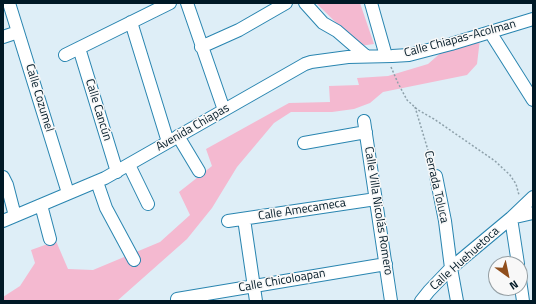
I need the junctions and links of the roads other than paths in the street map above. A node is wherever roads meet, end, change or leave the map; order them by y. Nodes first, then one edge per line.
1 (9, 3) edge
2 (170, 3) edge
3 (187, 3) edge
4 (286, 3) edge
5 (305, 3) edge
6 (375, 4) edge
7 (533, 19) edge
8 (131, 22) junction
9 (18, 32) junction
10 (490, 32) junction
11 (3, 37) edge
12 (201, 47) junction
13 (79, 48) junction
14 (65, 55) dead end
15 (366, 56) junction
16 (386, 56) junction
17 (533, 100) edge
18 (224, 110) junction
19 (173, 139) junction
20 (304, 143) dead end
21 (129, 165) junction
22 (199, 171) dead end
23 (117, 172) junction
24 (436, 176) road end
25 (3, 177) edge
26 (97, 182) junction
27 (68, 194) junction
28 (376, 199) junction
29 (148, 204) dead end
30 (41, 205) junction
31 (530, 205) edge
32 (15, 216) junction
33 (511, 218) junction
34 (244, 219) junction
35 (3, 221) edge
36 (228, 221) dead end
37 (50, 239) dead end
38 (517, 256) edge
39 (134, 260) dead end
40 (386, 264) junction
41 (451, 268) junction
42 (254, 286) junction
43 (177, 299) dead end
44 (256, 301) edge
45 (391, 301) edge
46 (421, 301) edge
47 (457, 301) edge

1 - 9 street, Calle Cozumel
2 - 8 street
3 - 12 street
4 - 12 street
5 - 15 street
6 - 16 street
7 - 10 street, Calle Chiapas-Acolman
8 - 13 street
8 - 19 street
9 - 11 street
9 - 27 street, Calle Cozumel
10 - 16 street, Calle Chiapas-Acolman
10 - 17 street
12 - 18 street
13 - 14 street
13 - 23 street, Calle Cancún
15 - 16 street, Avenida Chiapas
15 - 18 street, Avenida Chiapas
18 - 19 street, Avenida Chiapas
19 - 21 street, Avenida Chiapas
19 - 22 street
20 - 28 street, Calle Villa Nicolás Romero
21 - 23 street, Avenida Chiapas
21 - 29 street
23 - 26 street, Avenida Chiapas
24 - 41 street, Cerrada Toluca
25 - 32 street
26 - 27 street, Avenida Chiapas
26 - 39 street
27 - 30 street, Avenida Chiapas
28 - 34 street, Calle Amecameca
28 - 40 street, Calle Villa Nicolás Romero
30 - 32 street, Avenida Chiapas
30 - 37 street
31 - 33 street, Calle Huehuetoca
32 - 35 street, Avenida Chiapas
33 - 38 street
33 - 41 street, Calle Huehuetoca
34 - 36 street, Calle Amecameca
34 - 42 street
40 - 42 street, Calle Chicoloapan
40 - 45 street, Calle Villa Nicolás Romero
41 - 46 street, Calle Huehuetoca
41 - 47 street, Cerrada Toluca
42 - 43 street, Calle Chicoloapan
42 - 44 street

